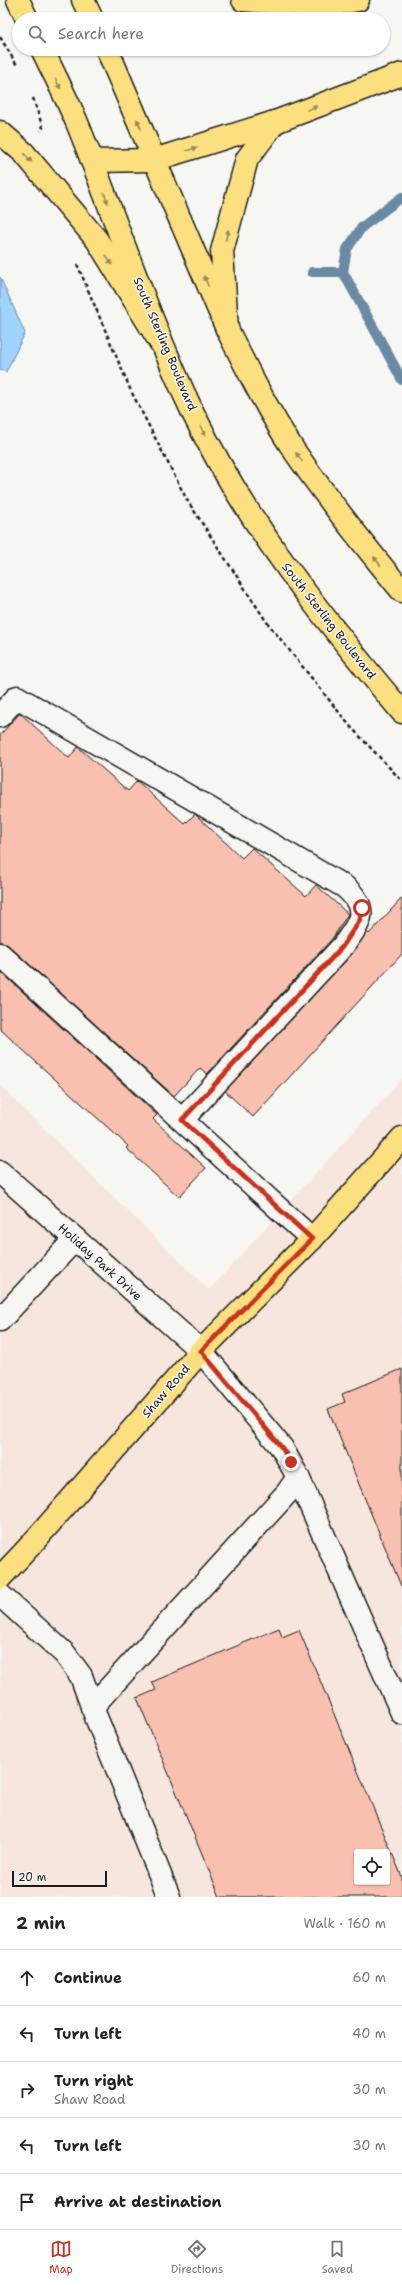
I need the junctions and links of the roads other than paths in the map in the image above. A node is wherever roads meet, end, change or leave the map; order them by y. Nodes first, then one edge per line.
1 (18, 0) edge
2 (83, 0) edge
3 (243, 0) edge
4 (358, 0) edge
5 (24, 12) edge
6 (89, 12) edge
7 (45, 56) edge
8 (110, 56) edge
9 (402, 74) edge
10 (275, 122) junction
11 (0, 132) edge
12 (154, 160) junction
13 (92, 161) junction
14 (227, 329) junction
15 (162, 345) junction
16 (402, 592) edge
17 (402, 712) edge
18 (0, 716) edge
19 (0, 954) edge
20 (182, 1120) junction
21 (402, 1138) edge
22 (0, 1172) edge
23 (75, 1239) junction
24 (312, 1239) junction
25 (0, 1320) edge
26 (201, 1351) junction
27 (298, 1477) junction
28 (0, 1578) edge
29 (0, 1595) edge
30 (395, 1678) edge
31 (92, 1707) junction
32 (402, 1713) edge
33 (169, 1897) edge

1 - 5 main road
2 - 6 main road
3 - 4 main road
7 -> 13 main road, South Sterling Boulevard
12 -> 8 main road
10 -> 9 main road
12 -> 10 main road
14 -> 10 main road
11 -> 15 main road
12 - 13 main road
14 -> 12 main road
13 -> 15 main road, South Sterling Boulevard
16 -> 14 main road
15 -> 17 main road, South Sterling Boulevard
18 - 20 street
19 - 20 street
20 - 24 street
21 - 24 main road, Shaw Road
22 - 23 street, Holiday Park Drive
23 - 25 street
23 - 26 street, Holiday Park Drive
24 - 26 main road, Shaw Road
26 - 27 street, Holiday Park Drive
26 - 28 main road, Shaw Road
27 - 30 street, Holiday Park Drive
27 - 31 street
29 - 31 street
30 - 32 street, Holiday Park Drive
31 - 33 street

